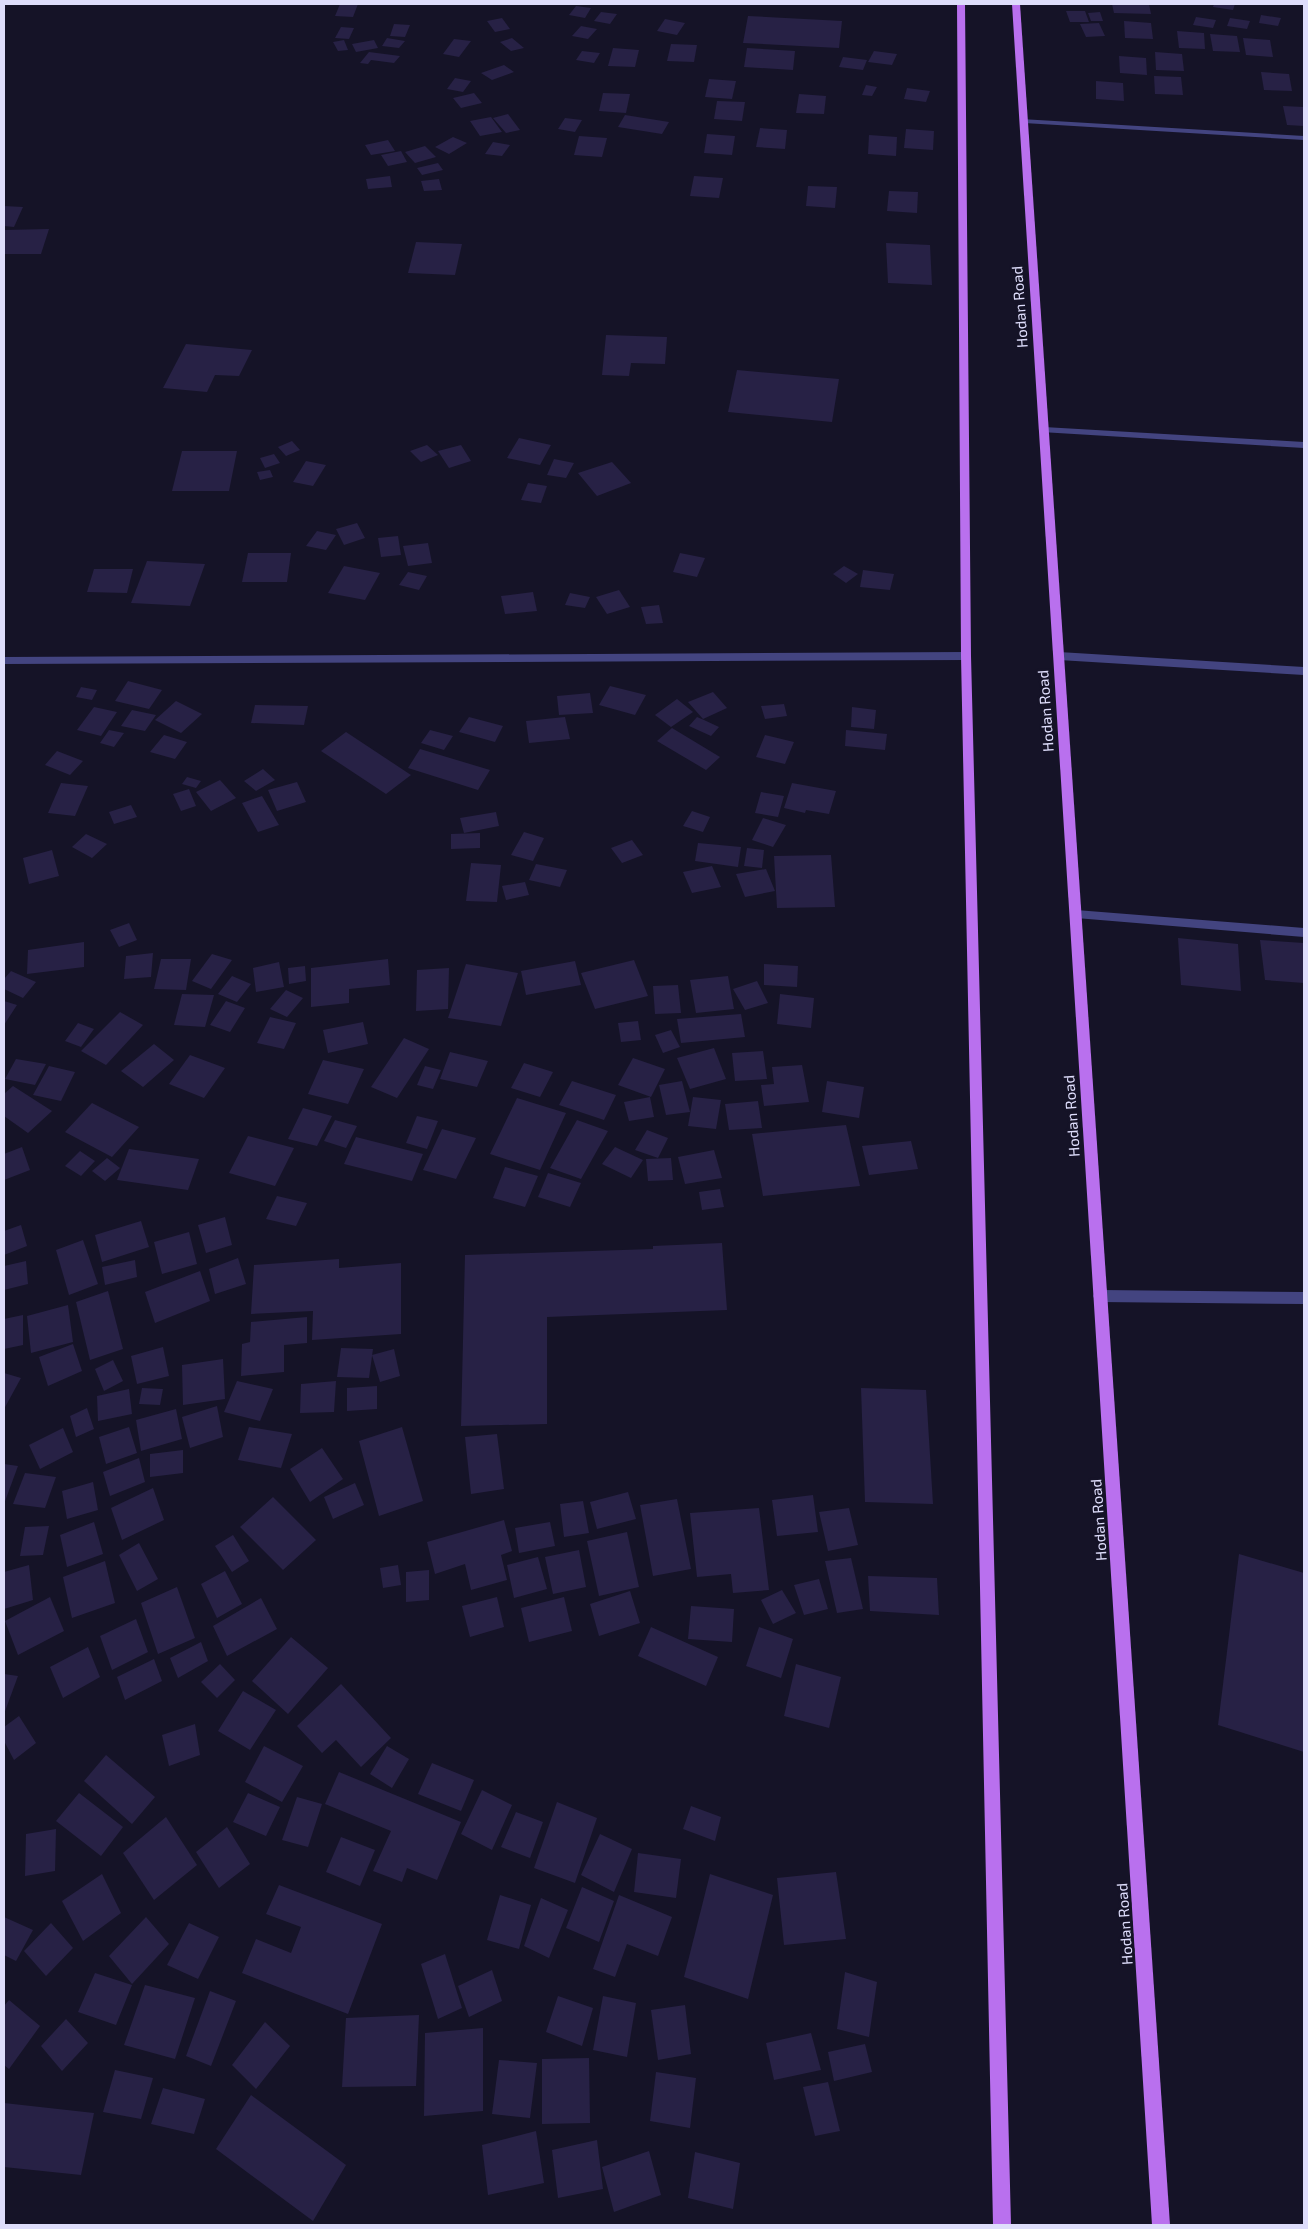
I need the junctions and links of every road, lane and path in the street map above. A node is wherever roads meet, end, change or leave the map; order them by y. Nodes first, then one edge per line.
1 (961, 4) edge
2 (1016, 4) edge
3 (1024, 121) junction
4 (1304, 138) edge
5 (1044, 430) junction
6 (1304, 445) edge
7 (966, 656) junction
8 (1059, 656) junction
9 (4, 661) edge
10 (1304, 671) edge
11 (1076, 914) junction
12 (1304, 933) edge
13 (1100, 1296) junction
14 (1304, 1298) edge
15 (1002, 2225) edge
16 (1162, 2225) edge

1 - 7 main road
2 - 3 main road, Hodan Road
3 - 4 street
3 - 5 main road, Hodan Road
5 - 6 street
5 - 8 main road, Hodan Road
7 - 9 street
7 - 15 main road
8 - 10 street
8 - 11 main road, Hodan Road
11 - 12 street
11 - 13 main road, Hodan Road
13 - 14 street
13 - 16 main road, Hodan Road

